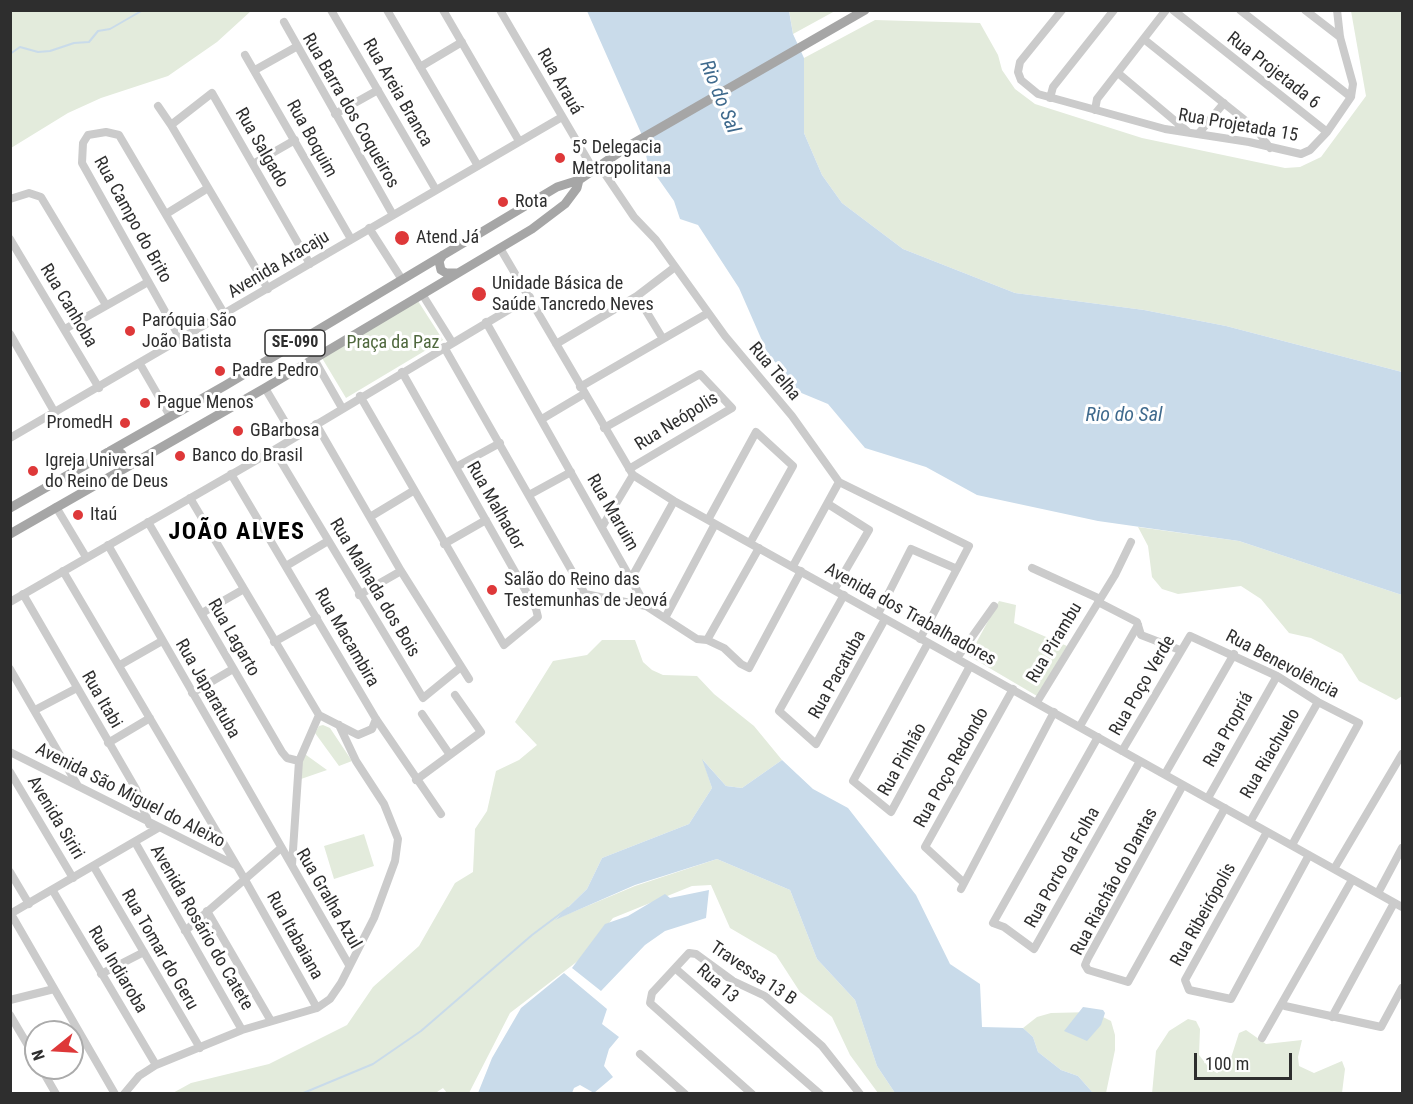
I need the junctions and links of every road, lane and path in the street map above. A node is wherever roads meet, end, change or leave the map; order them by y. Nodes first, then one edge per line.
1 (332, 10) edge
2 (387, 10) edge
3 (443, 10) edge
4 (500, 10) edge
5 (865, 10) edge
6 (1062, 10) edge
7 (1114, 10) edge
8 (1166, 10) edge
9 (1173, 10) edge
10 (1240, 10) edge
11 (1305, 10) edge
12 (1337, 10) edge
13 (284, 22) dead end
14 (1340, 38) junction
15 (1145, 40) junction
16 (462, 42) junction
17 (296, 47) junction
18 (245, 55) dead end
19 (420, 67) junction
20 (255, 70) junction
21 (1118, 73) junction
22 (378, 90) junction
23 (1351, 97) junction
24 (1050, 98) junction
25 (1224, 103) junction
26 (158, 106) dead end
27 (1095, 110) junction
28 (335, 114) junction
29 (562, 117) junction
30 (171, 126) junction
31 (1189, 132) junction
32 (1327, 132) junction
33 (1199, 134) junction
34 (295, 140) junction
35 (519, 141) junction
36 (1270, 148) junction
37 (252, 164) junction
38 (478, 166) junction
39 (596, 167) junction
40 (579, 180) junction
41 (208, 188) junction
42 (436, 190) junction
43 (540, 198) junction
44 (10, 199) edge
45 (166, 214) junction
46 (393, 215) junction
47 (549, 218) junction
48 (369, 228) junction
49 (10, 239) edge
50 (351, 239) junction
51 (500, 248) junction
52 (444, 253) junction
53 (310, 264) junction
54 (675, 267) junction
55 (456, 273) junction
56 (401, 278) junction
57 (148, 282) junction
58 (267, 289) junction
59 (422, 294) junction
60 (638, 296) junction
61 (530, 297) junction
62 (106, 305) junction
63 (708, 313) junction
64 (225, 315) junction
65 (486, 322) junction
66 (65, 329) junction
67 (10, 334) edge
68 (663, 339) junction
69 (181, 340) junction
70 (452, 342) junction
71 (556, 344) junction
72 (444, 347) junction
73 (314, 359) junction
74 (140, 364) junction
75 (402, 372) junction
76 (99, 388) junction
77 (265, 388) junction
78 (582, 390) junction
79 (360, 396) junction
80 (342, 408) junction
81 (55, 413) junction
82 (170, 416) junction
83 (542, 419) junction
84 (316, 424) junction
85 (604, 428) junction
86 (11, 436) edge
87 (294, 437) junction
88 (500, 443) junction
89 (274, 450) junction
90 (107, 452) junction
91 (456, 467) junction
92 (119, 470) junction
93 (571, 472) junction
94 (631, 472) junction
95 (231, 474) junction
96 (839, 482) junction
97 (413, 491) junction
98 (529, 495) junction
99 (190, 498) junction
100 (674, 501) junction
101 (828, 504) junction
102 (56, 507) junction
103 (10, 508) edge
104 (370, 517) junction
105 (486, 520) junction
106 (148, 522) junction
107 (712, 522) junction
108 (602, 527) junction
109 (10, 534) edge
110 (328, 541) junction
111 (1131, 542) dead end
112 (750, 543) junction
113 (444, 544) junction
114 (108, 545) junction
115 (759, 548) junction
116 (86, 557) junction
117 (286, 566) junction
118 (794, 566) junction
119 (1032, 568) dead end
120 (957, 569) junction
121 (63, 571) junction
122 (401, 571) junction
123 (801, 571) junction
124 (632, 578) junction
125 (244, 589) junction
126 (834, 590) junction
127 (23, 594) junction
128 (359, 595) junction
129 (844, 595) junction
130 (1099, 600) junction
131 (10, 602) edge
132 (646, 606) junction
133 (994, 606) dead end
134 (202, 613) junction
135 (878, 614) junction
136 (317, 618) junction
137 (665, 618) junction
138 (885, 619) junction
139 (1138, 625) junction
140 (1190, 636) joint
141 (920, 639) junction
142 (707, 640) junction
143 (162, 641) junction
144 (274, 642) junction
145 (928, 643) junction
146 (1180, 650) junction
147 (1234, 654) junction
148 (957, 658) junction
149 (120, 665) junction
150 (970, 666) junction
151 (461, 667) junction
152 (10, 669) edge
153 (233, 669) junction
154 (1277, 676) junction
155 (469, 679) dead end
156 (77, 688) junction
157 (1013, 689) junction
158 (192, 693) junction
159 (456, 695) dead end
160 (1037, 702) junction
161 (1318, 702) junction
162 (35, 710) junction
163 (1054, 712) junction
164 (422, 714) dead end
165 (319, 715) junction
166 (150, 718) junction
167 (376, 719) junction
168 (339, 725) junction
169 (1080, 726) junction
170 (1098, 737) junction
171 (108, 743) junction
172 (1122, 751) junction
173 (10, 752) edge
174 (1402, 753) edge
175 (450, 755) junction
176 (299, 761) junction
177 (1140, 761) junction
178 (1165, 774) junction
179 (12, 777) edge
180 (416, 780) junction
181 (1183, 785) junction
182 (78, 788) junction
183 (1208, 798) junction
184 (1225, 808) junction
185 (441, 814) dead end
186 (1250, 822) junction
187 (149, 824) junction
188 (158, 828) junction
189 (1267, 832) junction
190 (135, 842) junction
191 (1292, 845) junction
192 (281, 848) junction
193 (1402, 848) edge
194 (1309, 855) junction
195 (237, 866) junction
196 (292, 866) junction
197 (94, 867) junction
198 (1334, 869) junction
199 (10, 872) edge
200 (73, 878) junction
201 (244, 878) junction
202 (1352, 880) junction
203 (53, 891) junction
204 (1377, 893) junction
205 (1394, 903) junction
206 (29, 904) junction
207 (1402, 908) edge
208 (207, 911) junction
209 (11, 914) edge
210 (185, 931) junction
211 (144, 952) junction
212 (349, 965) junction
213 (676, 969) junction
214 (101, 974) junction
215 (1402, 988) edge
216 (54, 989) junction
217 (10, 1000) edge
218 (1282, 1003) junction
219 (317, 1008) junction
220 (10, 1015) edge
221 (1332, 1017) junction
222 (271, 1021) junction
223 (242, 1030) junction
224 (1262, 1038) dead end
225 (24, 1039) edge
226 (200, 1048) junction
227 (640, 1054) dead end
228 (156, 1065) junction
229 (48, 1080) edge
230 (56, 1094) edge
231 (115, 1094) edge
232 (124, 1094) edge
233 (685, 1094) edge
234 (752, 1094) edge
235 (820, 1094) edge
236 (860, 1094) edge

1 - 22 street, Rua Areia Branca
2 - 19 street, Rua Areia Branca
3 - 16 street
4 - 29 street, Rua Arauá
5 - 39 main road, SE-090
6 - 24 street, Rua Projetada 15
7 - 24 street
8 - 15 street
9 - 32 street, Rua Projetada 6
10 - 23 street
11 - 14 street
12 - 14 street
13 - 17 street, Rua Barra dos Coqueiros
14 - 23 street
15 - 21 street
15 - 25 street
16 - 19 street
16 - 35 street
17 - 20 street
17 - 28 street, Rua Barra dos Coqueiros
18 - 20 street, Rua Boquim
19 - 38 street, Rua Areia Branca
20 - 34 street, Rua Boquim
21 - 27 street
21 - 31 street
22 - 28 street
22 - 42 street, Rua Areia Branca
23 - 32 street, Rua Projetada 15
24 - 27 street, Rua Projetada 15
25 - 33 street
25 - 36 street
26 - 30 street
27 - 31 street, Rua Projetada 15
28 - 46 street, Rua Barra dos Coqueiros
29 - 35 street, Avenida Aracaju
29 - 39 street, Rua Arauá
30 - 37 street, Rua Salgado
30 - 41 street
31 - 33 street, Rua Projetada 15
32 - 36 street, Rua Projetada 15
33 - 36 street, Rua Projetada 15
34 - 37 street
34 - 50 street, Rua Boquim
35 - 38 street, Avenida Aracaju
37 - 53 street, Rua Salgado
38 - 42 street, Avenida Aracaju
39 - 40 main road, SE-090
39 - 54 street, Rua Telha
40 - 43 main road, SE-090
40 - 47 main road, SE-090
41 - 45 street
41 - 58 street
42 - 46 street, Avenida Aracaju
43 - 47 main road
43 - 52 main road, SE-090
44 - 62 street, Rua Canhoba
45 - 57 street, Rua Campo do Brito
45 - 64 street, Rua Campo do Brito
46 - 48 street, Avenida Aracaju
47 - 51 main road, SE-090
48 - 50 street, Avenida Aracaju
48 - 56 street
49 - 66 street, Rua Canhoba
50 - 53 street, Avenida Aracaju
51 - 55 main road, SE-090
51 - 61 street, Avenida dos Trabalhadores
52 - 55 main road
52 - 56 main road, SE-090
53 - 58 street, Avenida Aracaju
54 - 60 street
54 - 63 street, Rua Telha
55 - 59 main road, SE-090
56 - 82 main road, SE-090
57 - 62 street
57 - 69 street, Rua Campo do Brito
58 - 64 street, Avenida Aracaju
59 - 70 street
59 - 73 main road, SE-090
60 - 68 street
60 - 71 street
61 - 65 street
61 - 71 street, Avenida dos Trabalhadores
62 - 66 street
63 - 68 street
63 - 96 street, Rua Telha
64 - 69 street, Avenida Aracaju
65 - 70 street
65 - 83 street, Rua Maruim
66 - 76 street, Rua Canhoba
67 - 81 street
68 - 78 street
69 - 74 street, Avenida Aracaju
70 - 72 street
71 - 78 street, Avenida dos Trabalhadores
72 - 75 street
72 - 88 street
73 - 77 main road, SE-090
73 - 80 street
74 - 76 street, Avenida Aracaju
74 - 82 street
75 - 79 street
75 - 91 street, Rua Malhador
76 - 81 street, Avenida Aracaju
77 - 87 street
77 - 92 main road, SE-090
78 - 83 street
78 - 85 street, Avenida dos Trabalhadores
79 - 80 street
79 - 97 street, Rua Malhador
80 - 84 street
81 - 86 street, Avenida Aracaju
82 - 90 main road, SE-090
83 - 93 street, Rua Maruim
84 - 87 street
84 - 104 street, Rua Malhada dos Bois
85 - 94 street, Avenida dos Trabalhadores
85 - 94 street, Rua Neópolis
87 - 89 street
88 - 91 street
88 - 98 street
89 - 95 street
89 - 110 street, Rua Malhada dos Bois
90 - 92 main road
90 - 103 main road, SE-090
91 - 105 street, Rua Malhador
92 - 102 main road, SE-090
93 - 98 street
93 - 108 street, Rua Maruim
94 - 100 street, Avenida dos Trabalhadores
94 - 108 street
95 - 99 street
95 - 117 street, Rua Macambira
96 - 101 street
96 - 120 street, Rua Telha
97 - 104 street
97 - 113 street, Rua Malhador
98 - 132 street
99 - 106 street
99 - 125 street, Rua Lagarto
100 - 107 street, Avenida dos Trabalhadores
100 - 124 street
101 - 118 street
101 - 126 street
102 - 109 main road, SE-090
102 - 116 street
104 - 122 street, Rua Malhada dos Bois
105 - 113 street
105 - 113 street, Rua Malhador
106 - 114 street
106 - 134 street, Rua Lagarto
107 - 112 street, Avenida dos Trabalhadores
107 - 112 street
107 - 137 street
108 - 124 street, Rua Maruim
110 - 117 street
110 - 128 street, Rua Malhada dos Bois
111 - 130 street, Rua Pirambu
112 - 115 street, Avenida dos Trabalhadores
114 - 116 street
114 - 143 street, Rua Japaratuba
115 - 118 street, Avenida dos Trabalhadores
115 - 142 street
116 - 121 street
117 - 136 street, Rua Macambira
118 - 123 street, Avenida dos Trabalhadores
119 - 130 street
120 - 135 street
120 - 141 street
121 - 127 street
121 - 149 street, Rua Itabaiana
122 - 128 street
122 - 151 street, Rua Malhada dos Bois
123 - 126 street, Avenida dos Trabalhadores
123 - 142 street
124 - 132 street, Rua Maruim
125 - 134 street
125 - 144 street, Rua Lagarto
126 - 129 street, Avenida dos Trabalhadores
127 - 131 street
127 - 156 street, Rua Itabi
128 - 151 street, Rua Malhada dos Bois
129 - 135 street, Avenida dos Trabalhadores
129 - 138 street, Rua Pacatuba
130 - 139 street
130 - 160 street, Rua Pirambu
132 - 137 street
133 - 148 street
134 - 153 street, Rua Lagarto
135 - 138 street, Avenida dos Trabalhadores
136 - 144 street
136 - 167 street, Rua Macambira
137 - 142 street
138 - 141 street, Avenida dos Trabalhadores
139 - 146 street
139 - 169 street
140 - 146 street, Rua Poço Verde
140 - 147 street, Rua Benevolência
141 - 145 street, Avenida dos Trabalhadores
143 - 149 street
143 - 158 street, Rua Japaratuba
144 - 165 street, Rua Lagarto
145 - 148 street, Avenida dos Trabalhadores
145 - 150 street, Rua Pinhão
146 - 172 street, Rua Poço Verde
147 - 154 street, Rua Benevolência
147 - 178 street
148 - 150 street, Avenida dos Trabalhadores
149 - 166 street, Rua Itabaiana
150 - 157 street, Avenida dos Trabalhadores
151 - 155 street, Rua Malhada dos Bois
152 - 162 street
153 - 158 street
153 - 176 street, Rua Lagarto
154 - 161 street, Rua Benevolência
154 - 183 street, Rua Propriá
156 - 162 street
156 - 171 street, Rua Itabi
157 - 160 street, Avenida dos Trabalhadores
157 - 163 street, Rua Poço Redondo
158 - 192 street, Rua Japaratuba
159 - 175 street
160 - 163 street, Avenida dos Trabalhadores
161 - 186 street, Rua Riachuelo
161 - 191 street, Rua Benevolência
162 - 182 street
163 - 169 street, Avenida dos Trabalhadores
164 - 175 street
165 - 168 street
165 - 176 street
166 - 171 street
166 - 195 street, Rua Itabaiana
167 - 168 street
167 - 180 street, Rua Macambira
168 - 212 street
169 - 170 street, Avenida dos Trabalhadores
170 - 172 street, Avenida dos Trabalhadores
170 - 177 street, Rua Porto da Folha
171 - 187 street, Rua Itabi
172 - 177 street, Avenida dos Trabalhadores
173 - 182 street, Avenida São Miguel do Aleixo
174 - 198 street
175 - 180 street
176 - 196 street
177 - 178 street, Avenida dos Trabalhadores
178 - 181 street, Avenida dos Trabalhadores
179 - 200 street, Avenida Siriri
180 - 185 street, Rua Macambira
181 - 183 street, Avenida dos Trabalhadores
181 - 184 street, Rua Riachão do Dantas
182 - 187 street, Avenida São Miguel do Aleixo
183 - 184 street, Avenida dos Trabalhadores
184 - 186 street, Avenida dos Trabalhadores
186 - 189 street, Avenida dos Trabalhadores
187 - 188 street, Avenida São Miguel do Aleixo
188 - 190 street
188 - 195 street, Avenida São Miguel do Aleixo
189 - 191 street, Avenida dos Trabalhadores
189 - 194 street, Rua Ribeirópolis
190 - 197 street
190 - 210 street, Avenida Rosário do Catete
191 - 194 street, Avenida dos Trabalhadores
192 - 196 street, Rua Gralha Azul
192 - 201 street
193 - 204 street
194 - 198 street, Avenida dos Trabalhadores
195 - 201 street, Rua Itabaiana
196 - 212 street, Rua Gralha Azul
197 - 200 street
197 - 211 street, Rua Tomar do Geru
198 - 202 street, Avenida dos Trabalhadores
199 - 206 street
200 - 203 street
201 - 208 street
201 - 219 street, Rua Itabaiana
202 - 204 street, Avenida dos Trabalhadores
202 - 218 street
203 - 206 street
203 - 214 street, Rua Indiaroba
204 - 205 street, Avenida dos Trabalhadores
205 - 207 street, Avenida dos Trabalhadores
205 - 221 street
206 - 209 street
208 - 210 street
208 - 222 street
209 - 216 street
210 - 223 street, Avenida Rosário do Catete
211 - 214 street
211 - 226 street, Rua Tomar do Geru
212 - 219 street
213 - 234 street, Rua 13
213 - 235 street, Rua 13
213 - 236 street, Travessa 13 B
214 - 228 street, Rua Indiaroba
215 - 221 street
216 - 217 street
216 - 231 street
218 - 221 street
218 - 224 street
219 - 222 street
220 - 225 street
222 - 223 street
223 - 226 street
226 - 228 street
227 - 233 street
228 - 232 street
229 - 230 street

